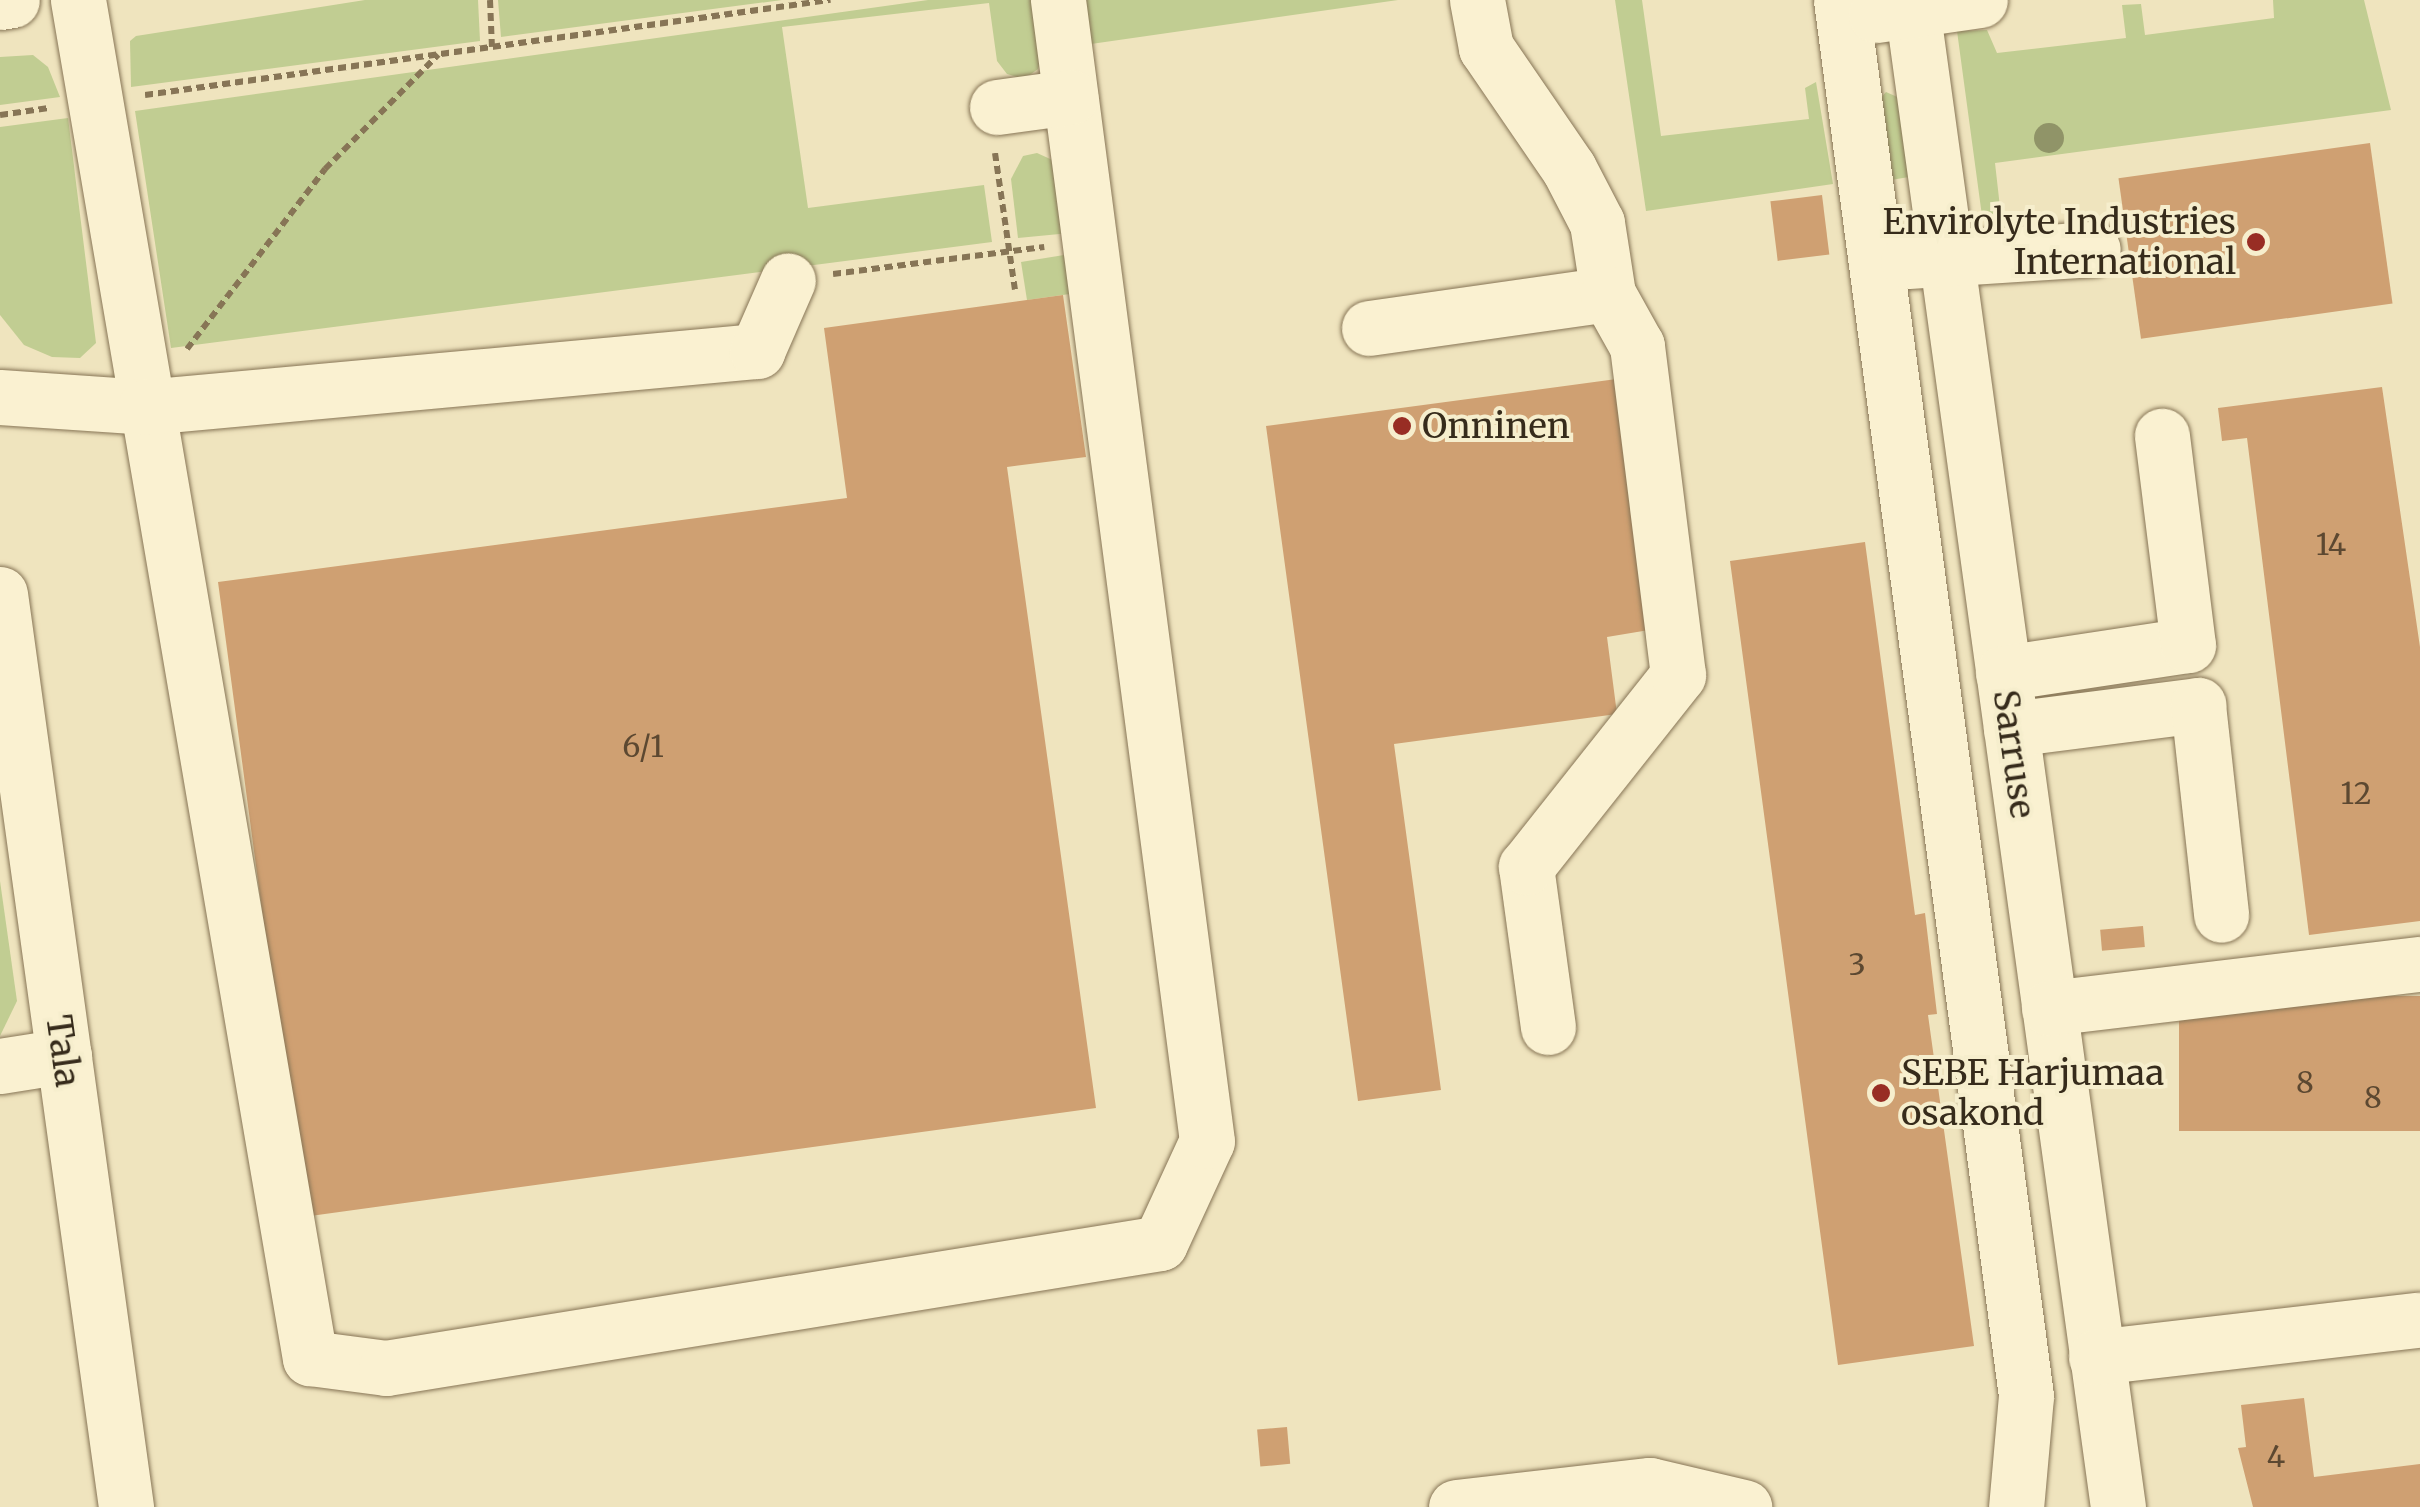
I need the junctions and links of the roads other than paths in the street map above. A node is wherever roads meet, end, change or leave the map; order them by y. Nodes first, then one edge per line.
1 (12, 0) edge
2 (78, 0) edge
3 (1058, 0) edge
4 (1477, 0) edge
5 (1980, 0) edge
6 (0, 2) edge
7 (1912, 4) edge
8 (1842, 11) edge
9 (1070, 97) junction
10 (996, 126) road end
11 (2093, 249) dead end
12 (1946, 262) junction
13 (1876, 266) junction
14 (788, 280) road end
15 (1608, 294) junction
16 (1369, 328) dead end
17 (0, 397) edge
18 (145, 407) junction
19 (2162, 436) dead end
20 (0, 594) edge
21 (2003, 673) junction
22 (2010, 730) junction
23 (2221, 915) dead end
24 (2420, 964) edge
25 (2048, 1008) junction
26 (1548, 1027) dead end
27 (64, 1056) junction
28 (0, 1066) edge
29 (2077, 1215) junction
30 (2003, 1226) junction
31 (2418, 1320) edge
32 (2096, 1357) junction
33 (126, 1507) edge
34 (1456, 1507) edge
35 (1744, 1507) edge
36 (2016, 1507) edge
37 (2118, 1507) edge

1 - 6 street
2 - 18 street
3 - 9 street
4 - 15 street
5 - 7 street
7 - 8 street
7 - 12 street, Sarruse
8 - 13 street
9 - 10 street
9 - 18 street
11 - 12 street
12 - 13 street
12 - 21 street, Sarruse
13 - 30 street
14 - 18 street
15 - 16 street
15 - 26 street
17 - 18 street
19 - 21 street
20 - 27 street, Tala
21 - 22 street, Sarruse
22 - 23 street
22 - 25 street, Sarruse
24 - 25 street
25 - 29 street, Sarruse
27 - 28 street
27 - 33 street, Tala
29 - 30 street
29 - 32 street, Sarruse
30 - 36 street
31 - 32 street
32 - 37 street, Sarruse
34 - 35 street

